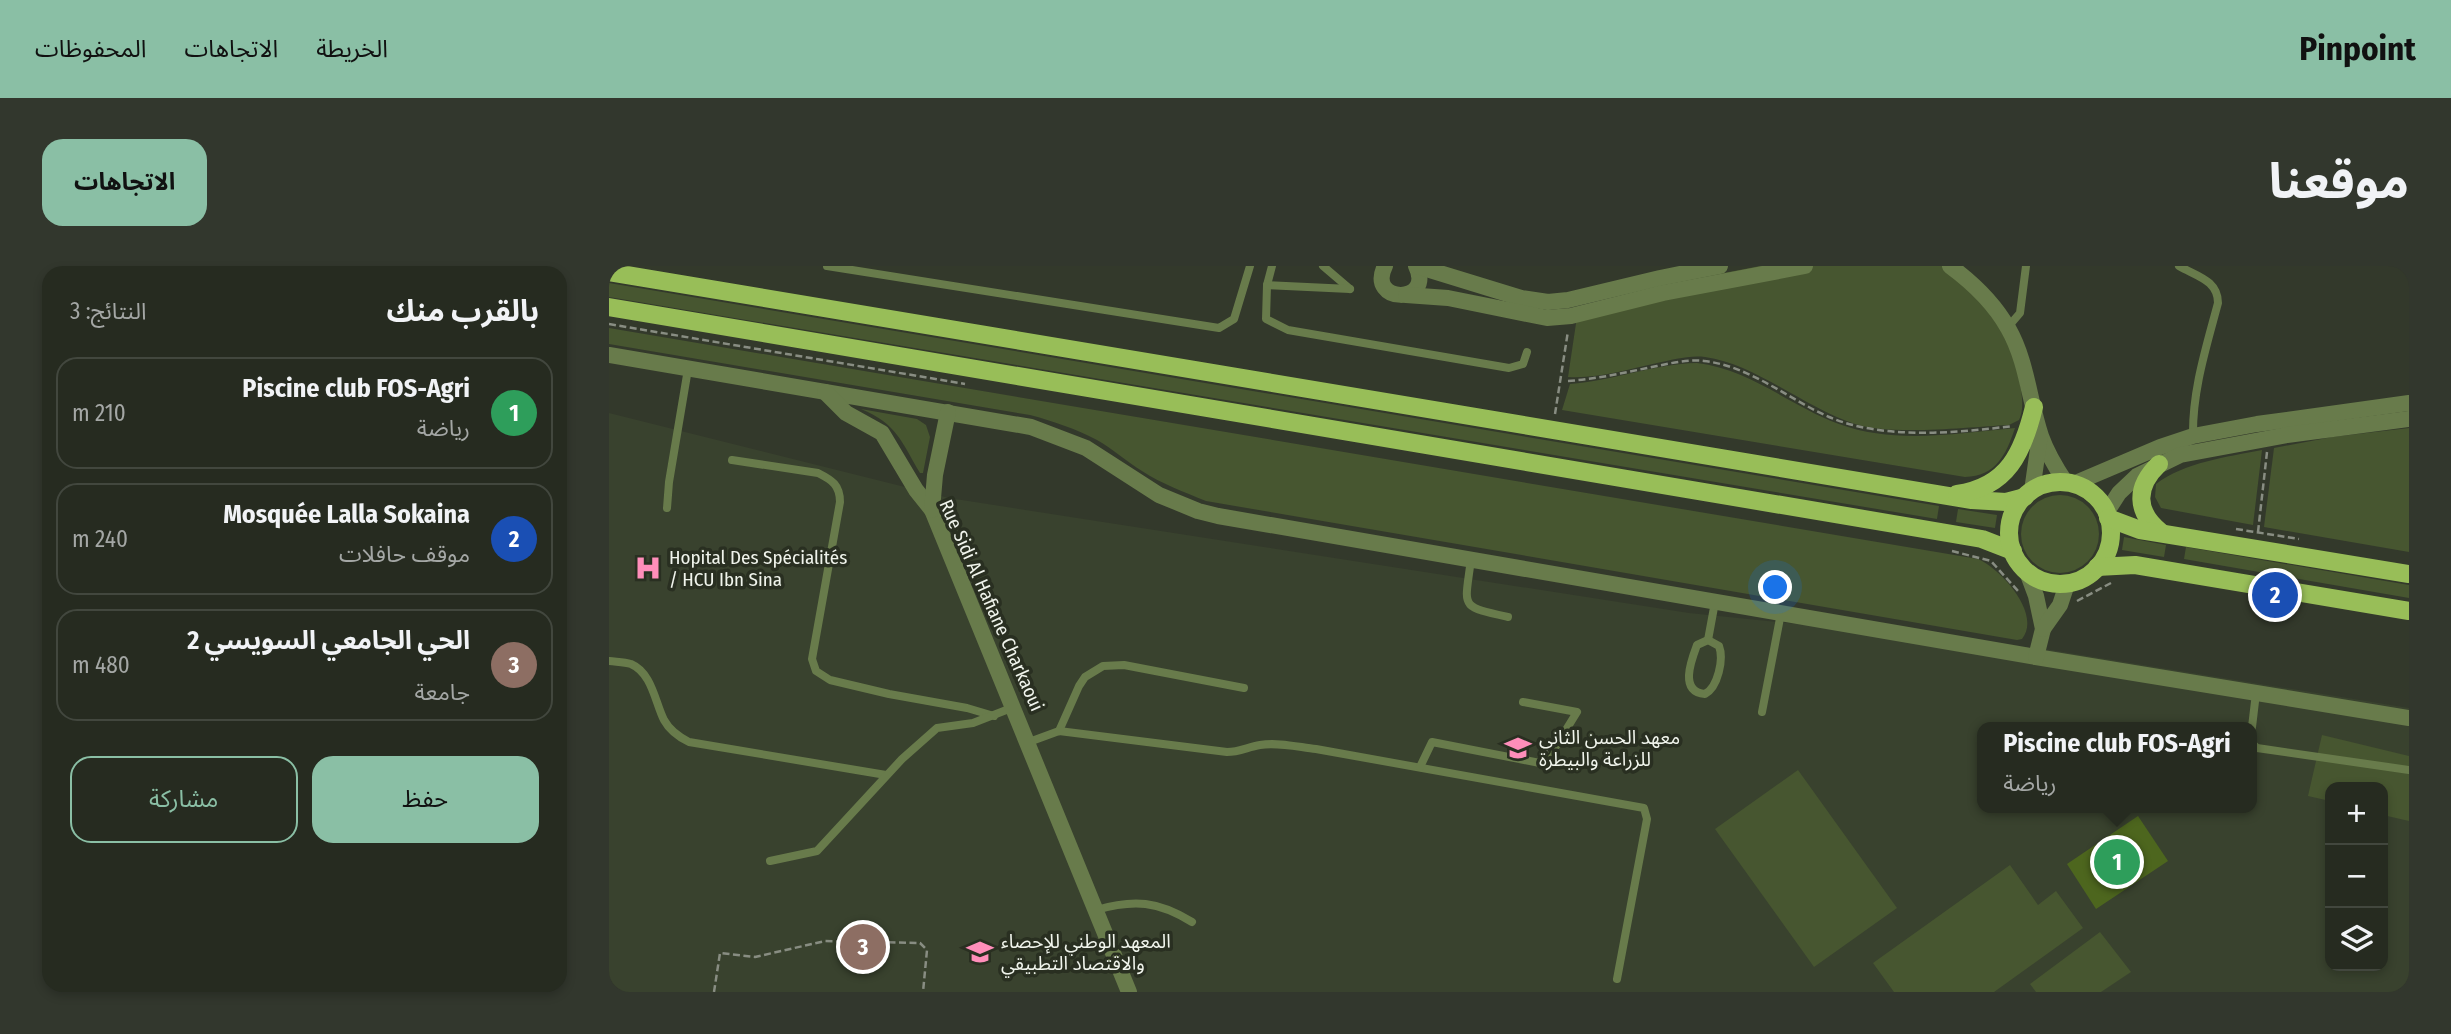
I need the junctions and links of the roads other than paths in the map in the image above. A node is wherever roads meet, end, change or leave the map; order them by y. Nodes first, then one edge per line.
1 (827, 266) edge
2 (1250, 266) edge
3 (1272, 266) edge
4 (1323, 266) edge
5 (1385, 266) edge
6 (1416, 266) edge
7 (1720, 266) edge
8 (1805, 266) edge
9 (1950, 266) edge
10 (2026, 266) edge
11 (2179, 266) edge
12 (609, 272) edge
13 (1662, 272) edge
14 (1267, 285) junction
15 (1406, 295) junction
16 (609, 307) edge
17 (2008, 327) junction
18 (1527, 352) dead end
19 (609, 355) edge
20 (688, 369) junction
21 (825, 391) junction
22 (2409, 403) edge
23 (948, 412) junction
24 (2409, 419) edge
25 (2035, 422) junction
26 (2194, 444) junction
27 (732, 460) dead end
28 (2159, 464) junction
29 (2070, 484) junction
30 (2028, 494) junction
31 (1948, 495) junction
32 (667, 508) dead end
33 (932, 510) junction
34 (2107, 515) junction
35 (2162, 533) junction
36 (2013, 551) junction
37 (1471, 558) junction
38 (2097, 567) junction
39 (2027, 572) junction
40 (2409, 575) edge
41 (2067, 584) junction
42 (1715, 602) junction
43 (2409, 611) edge
44 (1781, 613) junction
45 (1508, 617) dead end
46 (2043, 629) junction
47 (1708, 640) junction
48 (2036, 657) junction
49 (609, 661) edge
50 (1244, 688) dead end
51 (2256, 693) junction
52 (1523, 702) dead end
53 (1014, 707) junction
54 (1762, 712) dead end
55 (994, 716) junction
56 (2409, 718) edge
57 (2253, 722) edge
58 (1059, 731) junction
59 (1029, 743) junction
60 (2257, 748) edge
61 (1420, 767) junction
62 (2409, 770) edge
63 (886, 775) junction
64 (770, 861) dead end
65 (1096, 910) junction
66 (1192, 922) dead end
67 (1617, 979) dead end
68 (1129, 992) edge

1 - 2 lane
3 - 14 lane
4 - 14 lane
5 - 15 street
6 - 13 street
6 - 15 street
7 - 13 street
8 - 15 street
9 - 17 street
10 - 17 lane
11 - 26 lane
12 - 31 main road
14 - 18 lane
16 - 36 main road
17 - 25 street
19 - 20 street
20 - 21 street
20 - 32 lane
21 - 23 street
21 - 33 street, Rue Sidi Al Hafiane Charkaoui
22 - 26 street
23 - 33 street
23 - 37 street
24 - 26 street
25 - 29 street
25 - 30 street
25 - 31 main road
26 - 28 street
26 - 29 street
27 - 55 lane
28 - 34 street
28 - 35 main road
29 - 30 main road
29 - 34 main road
30 - 31 main road
30 - 36 main road
33 - 53 street, Rue Sidi Al Hafiane Charkaoui
34 - 35 main road
34 - 38 main road
35 - 40 main road
36 - 39 main road
37 - 42 street
37 - 45 lane
38 - 41 main road
38 - 43 main road
39 - 41 main road
39 - 46 street
41 - 46 street
42 - 44 street
42 - 47 lane
44 - 48 street
44 - 54 lane
46 - 48 street
47 - 47 lane
48 - 51 street
49 - 63 lane
50 - 58 lane
51 - 56 street
51 - 57 lane
52 - 61 lane
53 - 55 lane
53 - 59 street, Rue Sidi Al Hafiane Charkaoui
55 - 63 lane
58 - 59 lane
58 - 61 lane
59 - 65 street, Rue Sidi Al Hafiane Charkaoui
60 - 62 lane
61 - 67 lane
63 - 64 lane
65 - 66 lane
65 - 68 street, Rue Sidi Al Hafiane Charkaoui

